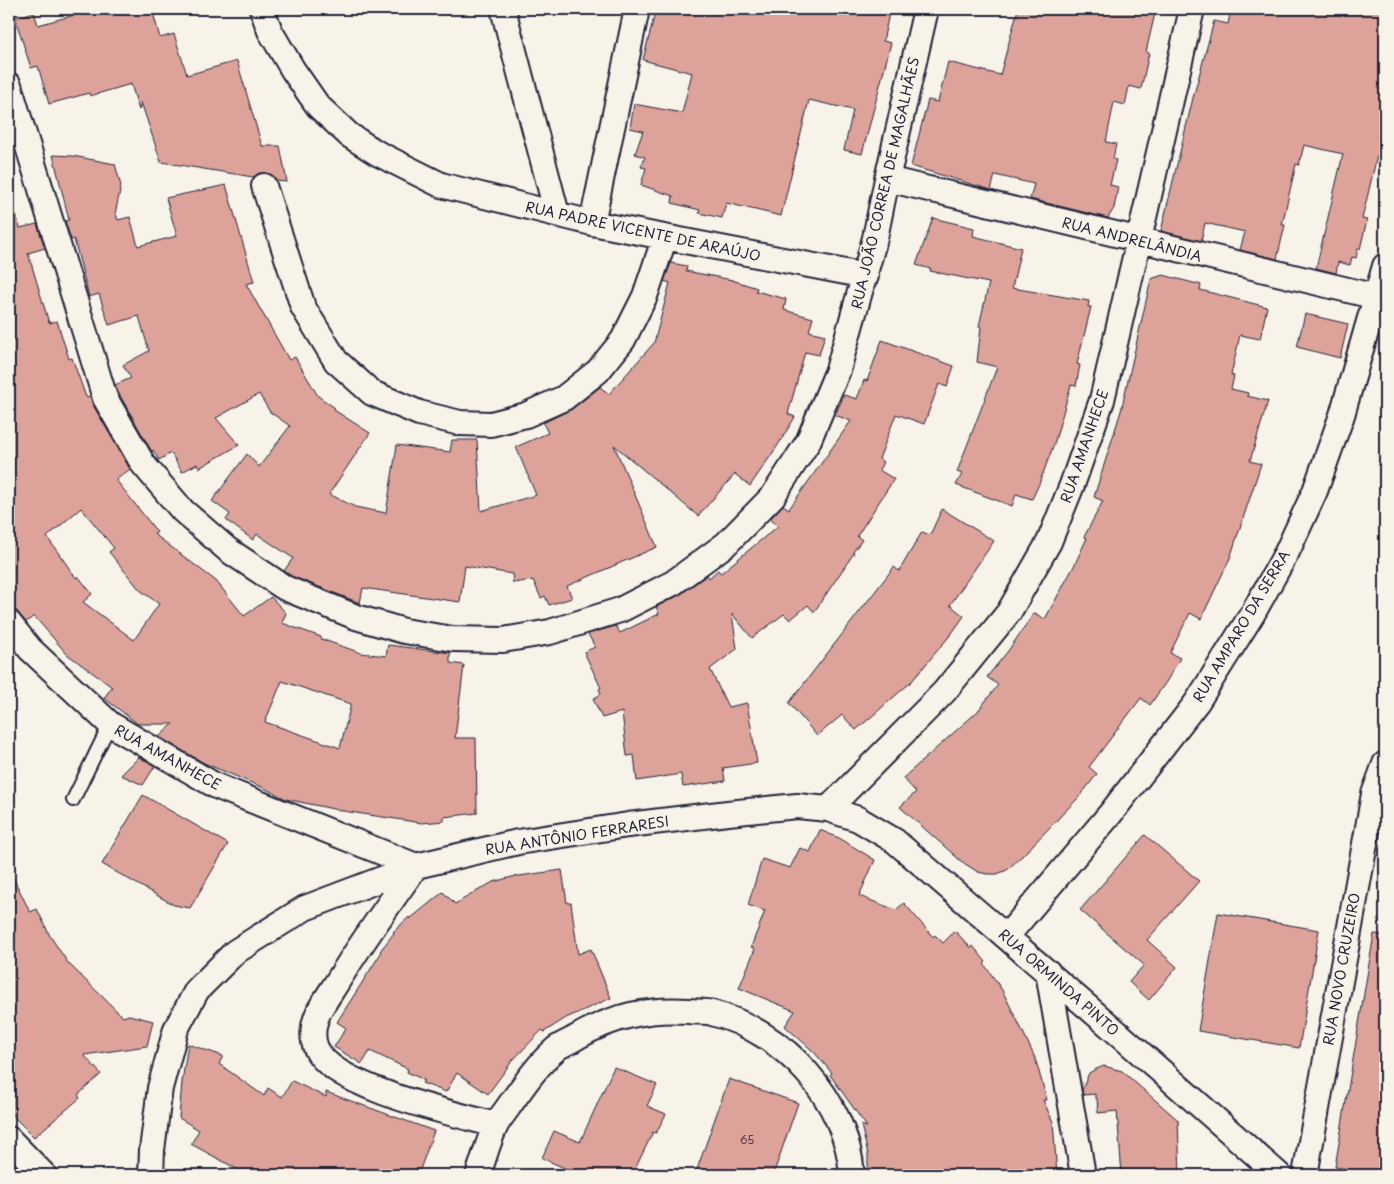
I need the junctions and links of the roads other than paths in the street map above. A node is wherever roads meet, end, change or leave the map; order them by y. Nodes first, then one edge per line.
1 (262, 9) edge
2 (503, 9) edge
3 (637, 9) edge
4 (926, 9) edge
5 (1192, 9) edge
6 (9, 85) edge
7 (887, 179) junction
8 (264, 186) dead end
9 (557, 214) junction
10 (592, 223) junction
11 (665, 237) junction
12 (1139, 241) junction
13 (1385, 266) edge
14 (866, 276) junction
15 (1377, 297) junction
16 (9, 623) edge
17 (110, 724) junction
18 (1385, 764) edge
19 (73, 800) dead end
20 (828, 809) junction
21 (416, 866) junction
22 (1007, 936) junction
23 (1048, 972) junction
24 (496, 1125) junction
25 (9, 1139) edge
26 (44, 1175) edge
27 (151, 1175) edge
28 (478, 1175) edge
29 (852, 1175) edge
30 (1081, 1175) edge
31 (1278, 1175) edge
32 (1304, 1175) edge

1 - 9 street, RUA PADRE VICENTE DE ARAÚJO
2 - 9 street
3 - 10 street
4 - 7 street, RUA JOÃO CORREA DE MAGALHÃES
5 - 12 street, RUA AMANHECE
6 - 14 street, RUA JOÃO CORREA DE MAGALHÃES
7 - 12 street, RUA ANDRELÂNDIA
7 - 14 street, RUA JOÃO CORREA DE MAGALHÃES
8 - 11 street
9 - 10 street, RUA PADRE VICENTE DE ARAÚJO
10 - 11 street, RUA PADRE VICENTE DE ARAÚJO
11 - 14 street, RUA PADRE VICENTE DE ARAÚJO
12 - 15 street, RUA ANDRELÂNDIA
12 - 20 street, RUA AMANHECE
13 - 15 street, RUA AMPARO DA SERRA
15 - 22 street, RUA AMPARO DA SERRA
16 - 17 street, RUA AMANHECE
17 - 19 lane
17 - 21 street, RUA AMANHECE
18 - 32 street, RUA NOVO CRUZEIRO
20 - 21 street, RUA ANTÔNIO FERRARESI
20 - 22 street, RUA ORMINDA PINTO
21 - 24 street
21 - 27 street, RUA ANTÔNIO FERRARESI
22 - 23 street, RUA ORMINDA PINTO
23 - 30 street
23 - 31 street, RUA ORMINDA PINTO
24 - 28 street
24 - 29 street
25 - 26 street

